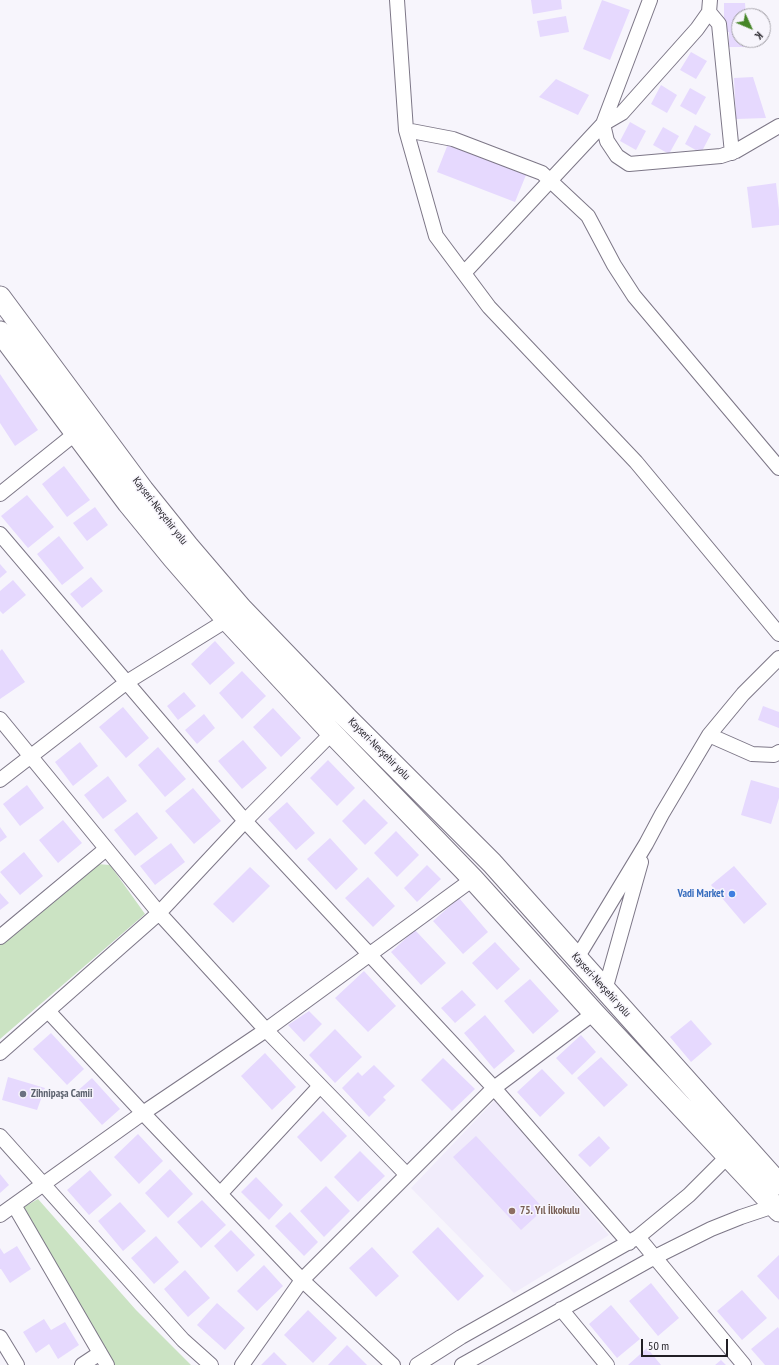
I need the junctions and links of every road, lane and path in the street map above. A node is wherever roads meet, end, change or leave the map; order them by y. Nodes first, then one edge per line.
1 (397, 0) edge
2 (650, 0) edge
3 (710, 6) edge
4 (603, 124) junction
5 (779, 126) edge
6 (406, 130) junction
7 (732, 153) junction
8 (550, 180) junction
9 (464, 273) junction
10 (0, 297) edge
11 (0, 332) edge
12 (76, 433) junction
13 (779, 468) edge
14 (0, 494) edge
15 (0, 534) edge
16 (227, 620) junction
17 (779, 634) edge
18 (779, 658) edge
19 (127, 682) junction
20 (0, 719) edge
21 (332, 733) junction
22 (709, 735) junction
23 (779, 752) edge
24 (31, 756) junction
25 (0, 780) edge
26 (245, 820) junction
27 (646, 844) junction
28 (106, 849) junction
29 (473, 880) junction
30 (159, 913) junction
31 (0, 937) edge
32 (370, 954) junction
33 (577, 958) junction
34 (605, 990) junction
35 (48, 1011) junction
36 (594, 1013) junction
37 (266, 1030) junction
38 (0, 1053) edge
39 (320, 1086) junction
40 (494, 1088) junction
41 (143, 1114) junction
42 (0, 1136) edge
43 (728, 1156) junction
44 (407, 1175) junction
45 (42, 1184) junction
46 (779, 1184) edge
47 (220, 1194) junction
48 (14, 1205) junction
49 (777, 1208) edge
50 (0, 1215) edge
51 (634, 1240) junction
52 (656, 1257) junction
53 (302, 1280) junction
54 (561, 1309) junction
55 (0, 1337) edge
56 (103, 1359) edge
57 (17, 1365) edge
58 (82, 1365) edge
59 (211, 1365) edge
60 (242, 1365) edge
61 (393, 1365) edge
62 (417, 1365) edge
63 (462, 1365) edge
64 (607, 1365) edge
65 (744, 1365) edge

1 - 6 street
2 - 4 street
3 - 4 street
3 - 7 street
4 - 7 street
4 - 8 street
5 - 7 street
6 - 8 street
6 - 9 street
8 - 9 street
8 - 13 street
9 - 17 street
10 - 33 highway, Kayseri-Nevşehir yolu
11 - 12 highway, Kayseri-Nevşehir yolu
12 - 14 street
12 - 16 highway, Kayseri-Nevşehir yolu
15 - 19 street
16 - 19 street
16 - 21 highway, Kayseri-Nevşehir yolu
18 - 22 street
19 - 24 street
19 - 26 street
20 - 24 street
21 - 26 street
21 - 29 highway, Kayseri-Nevşehir yolu
22 - 23 street
22 - 27 street
24 - 25 street
24 - 28 street
26 - 30 street
26 - 32 street
27 - 33 street
27 - 34 street
28 - 30 street
28 - 31 street
29 - 32 street
29 - 36 highway, Kayseri-Nevşehir yolu
30 - 35 street
30 - 37 street
32 - 37 street
32 - 40 street
33 - 34 highway, Kayseri-Nevşehir yolu
34 - 46 highway, Kayseri-Nevşehir yolu
35 - 38 street
35 - 41 street
36 - 40 street
36 - 43 highway, Kayseri-Nevşehir yolu
37 - 39 street
37 - 41 street
39 - 44 street
39 - 47 street
40 - 44 street
40 - 51 street
41 - 45 street
41 - 47 street
42 - 45 street
43 - 49 highway, Kayseri-Nevşehir yolu
43 - 51 street
44 - 53 street
45 - 48 street
45 - 59 street
47 - 53 street
48 - 50 street
48 - 56 street
49 - 52 street
51 - 52 street
51 - 62 street
52 - 54 street
52 - 65 street
53 - 60 street
53 - 61 street
54 - 63 street
54 - 64 street
55 - 57 street
56 - 58 street

